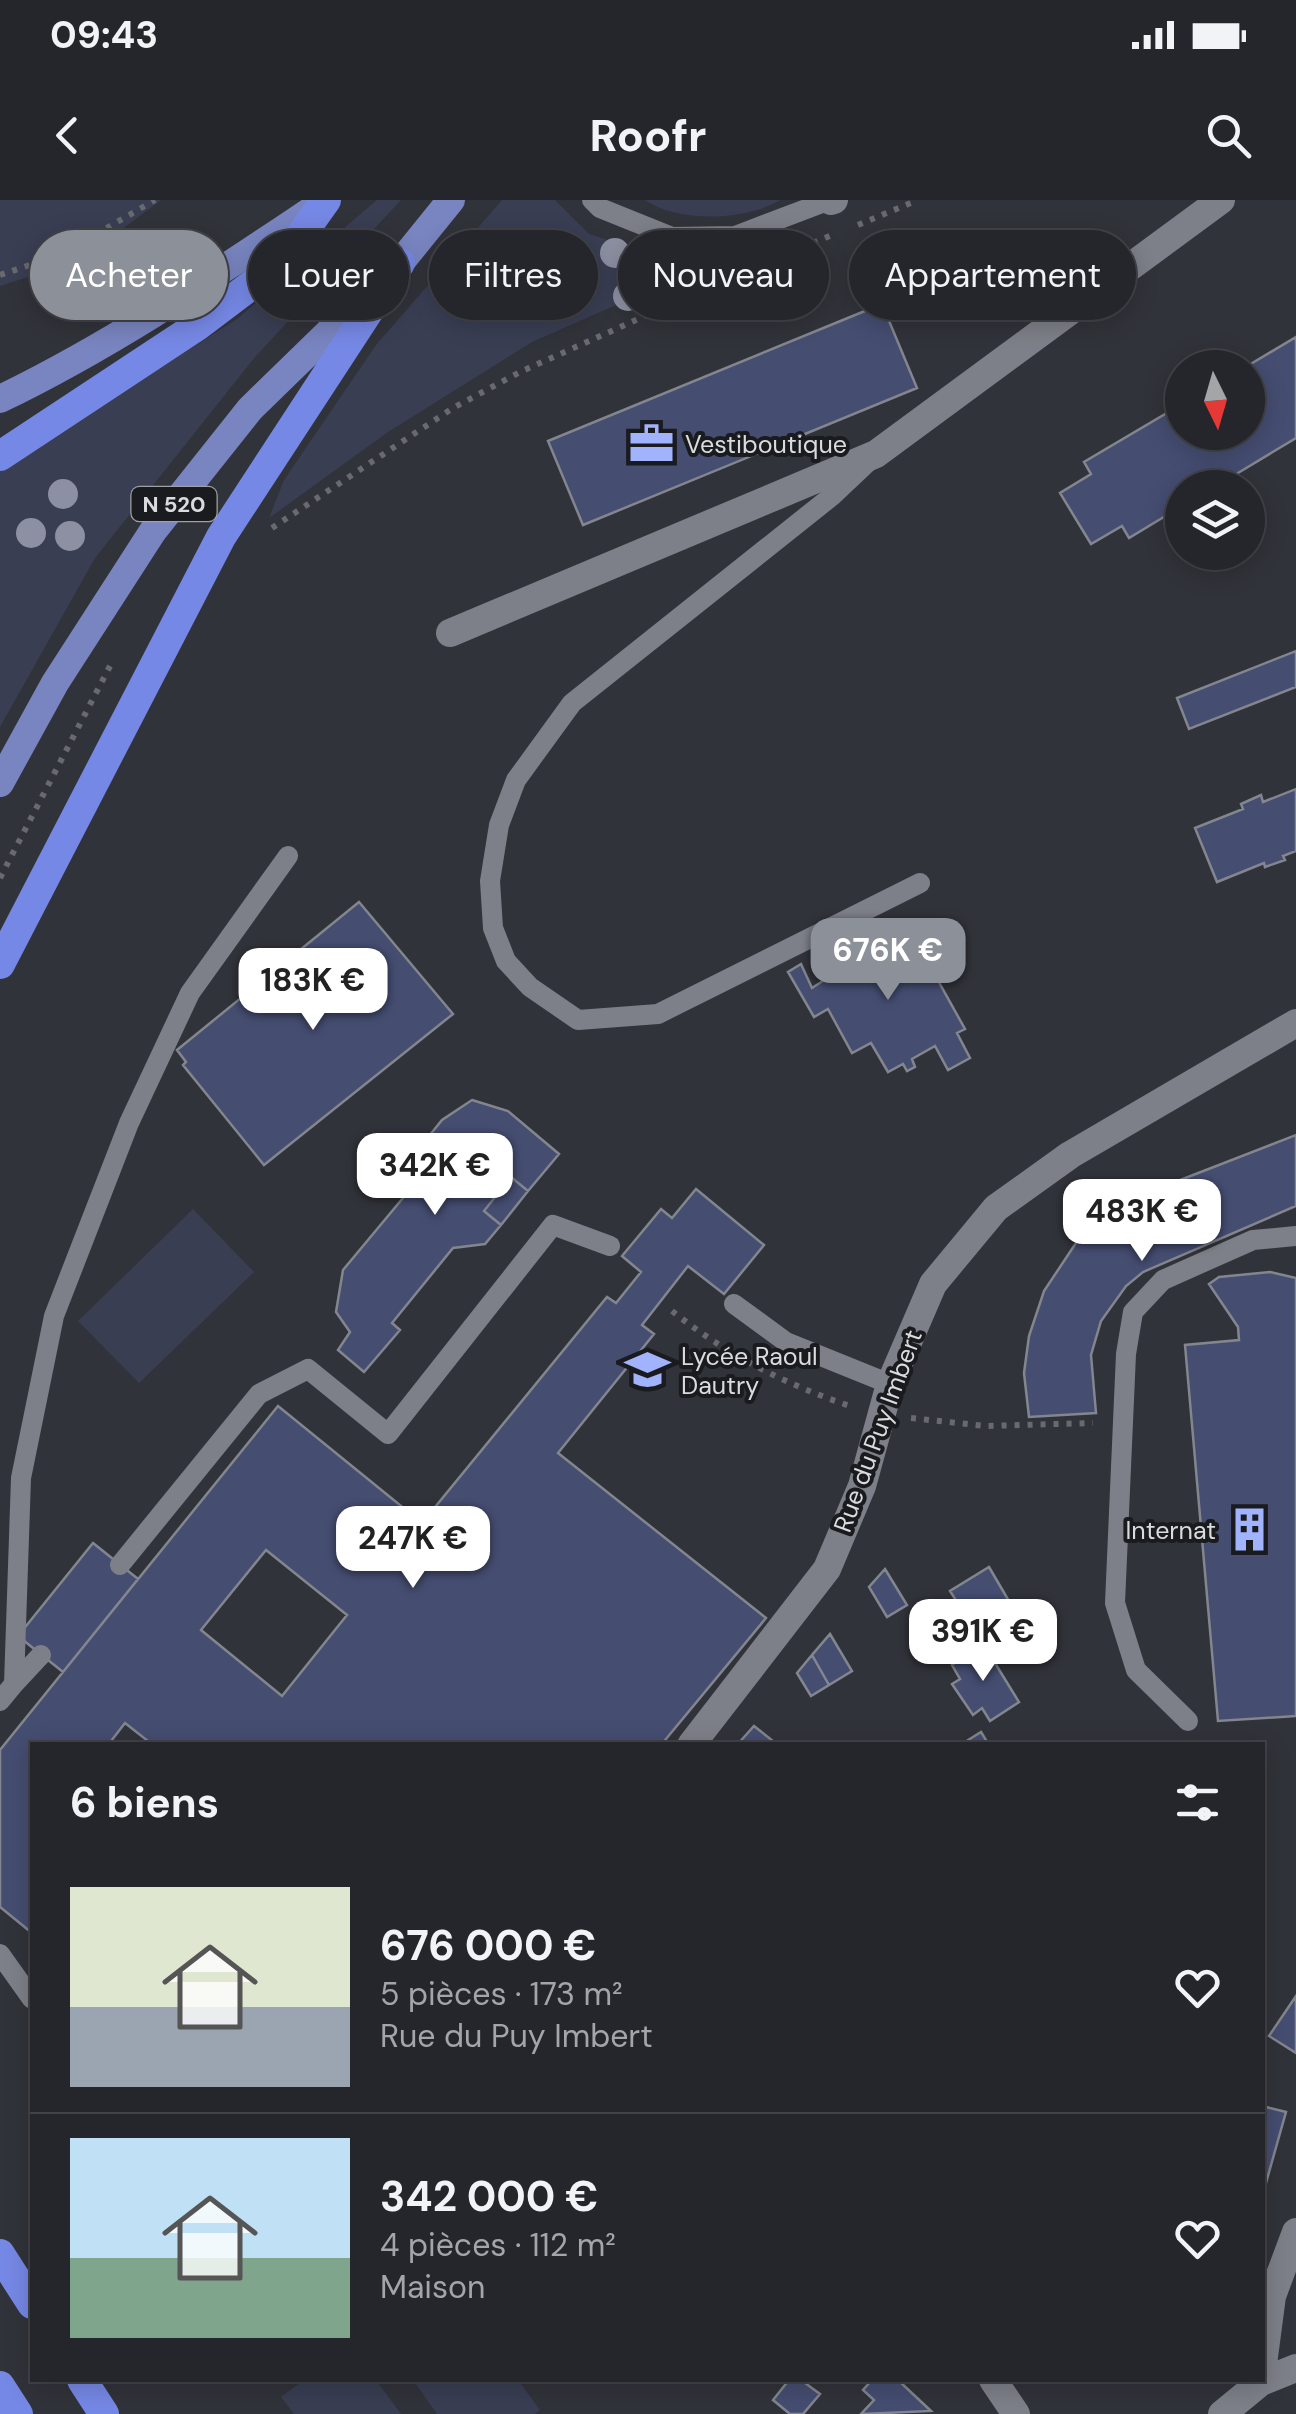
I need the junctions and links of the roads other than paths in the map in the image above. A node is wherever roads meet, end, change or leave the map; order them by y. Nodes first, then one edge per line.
1 (326, 200) edge
2 (451, 200) edge
3 (592, 200) edge
4 (832, 200) edge
5 (1220, 200) edge
6 (409, 252) edge
7 (341, 320) edge
8 (363, 320) edge
9 (0, 398) edge
10 (876, 454) junction
11 (0, 456) edge
12 (450, 633) dead end
13 (0, 783) edge
14 (288, 856) dead end
15 (920, 884) dead end
16 (0, 964) edge
17 (1296, 1023) edge
18 (1296, 1236) edge
19 (610, 1246) dead end
20 (734, 1304) dead end
21 (890, 1384) junction
22 (120, 1565) dead end
23 (42, 1655) dead end
24 (14, 1684) junction
25 (0, 1701) edge
26 (1188, 1721) dead end
27 (693, 1742) edge
28 (0, 1954) edge
29 (30, 1996) edge
30 (1296, 2232) edge
31 (0, 2254) edge
32 (30, 2301) edge
33 (1265, 2353) edge
34 (1296, 2368) edge
35 (1265, 2377) edge
36 (83, 2382) edge
37 (994, 2382) edge
38 (1258, 2382) edge
39 (0, 2390) edge
40 (18, 2414) edge
41 (104, 2414) edge
42 (1016, 2414) edge
43 (1222, 2414) edge

1 - 9 main road
1 - 11 highway
2 - 6 main road, N 520
3 - 4 lane
5 - 10 street
7 - 13 main road, N 520
8 - 16 highway
10 - 12 street
10 - 15 lane
14 - 24 lane
17 - 21 street, Rue du Puy Imbert
18 - 26 lane
19 - 22 lane
20 - 21 lane
21 - 27 street, Rue du Puy Imbert
23 - 24 lane
24 - 25 lane
28 - 29 lane
30 - 33 street
31 - 32 highway
34 - 35 street
36 - 41 highway
37 - 42 street
38 - 43 street
39 - 40 highway

